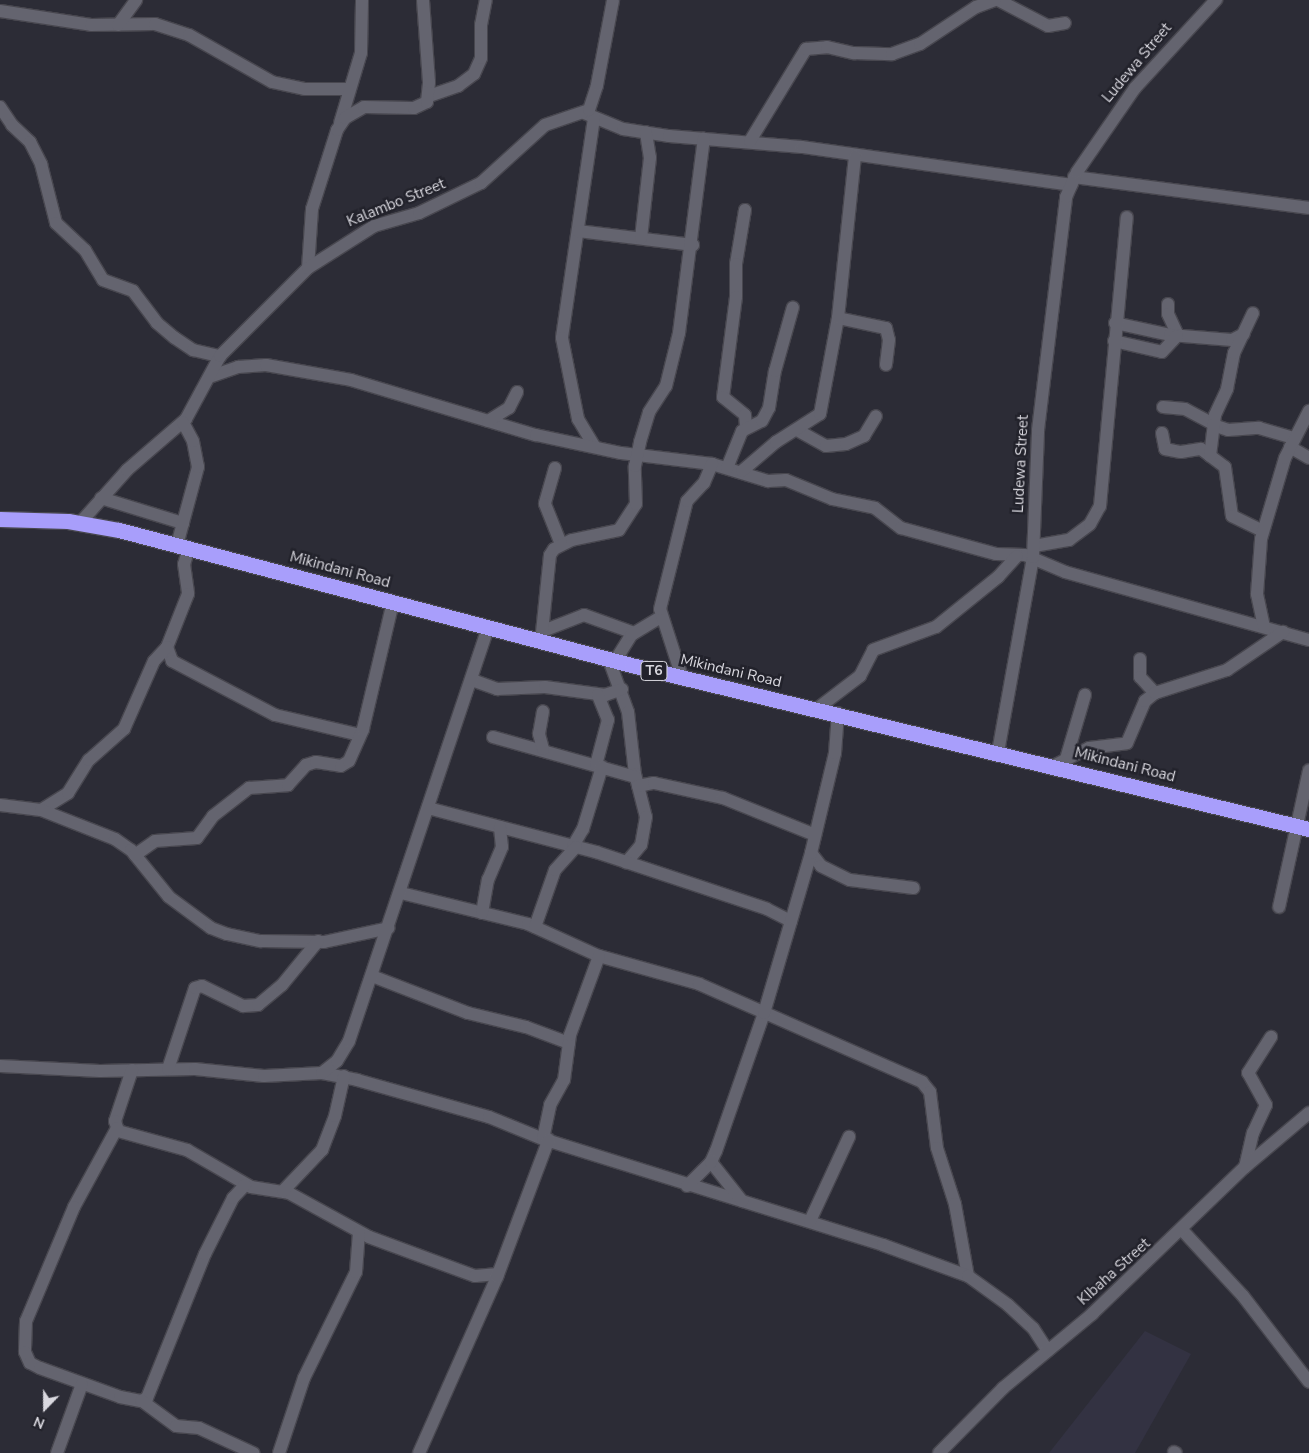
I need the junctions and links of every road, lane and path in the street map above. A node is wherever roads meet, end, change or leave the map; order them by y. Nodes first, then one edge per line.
1 (136, 0) edge
2 (362, 0) edge
3 (423, 0) edge
4 (486, 0) edge
5 (612, 0) edge
6 (996, 0) edge
7 (1216, 0) edge
8 (0, 11) edge
9 (1065, 23) dead end
10 (118, 25) junction
11 (349, 89) junction
12 (429, 96) junction
13 (0, 107) edge
14 (589, 116) junction
15 (340, 126) junction
16 (646, 132) junction
17 (704, 139) junction
18 (750, 141) junction
19 (854, 156) junction
20 (1073, 181) junction
21 (1309, 208) edge
22 (745, 210) dead end
23 (1127, 218) dead end
24 (578, 231) junction
25 (641, 238) junction
26 (693, 245) junction
27 (308, 268) junction
28 (1168, 304) dead end
29 (793, 307) dead end
30 (1253, 312) dead end
31 (838, 318) junction
32 (1115, 323) junction
33 (1148, 330) junction
34 (1244, 334) junction
35 (1178, 336) junction
36 (1114, 341) junction
37 (1140, 348) junction
38 (220, 356) junction
39 (886, 365) dead end
40 (212, 376) junction
41 (516, 392) dead end
42 (1163, 407) dead end
43 (1309, 411) edge
44 (876, 416) dead end
45 (488, 421) junction
46 (183, 422) junction
47 (1213, 424) junction
48 (746, 426) junction
49 (797, 430) junction
50 (1162, 433) dead end
51 (1298, 437) edge
52 (594, 446) junction
53 (637, 455) junction
54 (1210, 456) junction
55 (1309, 458) edge
56 (712, 464) junction
57 (555, 468) dead end
58 (727, 468) junction
59 (742, 472) junction
60 (101, 498) junction
61 (0, 518) edge
62 (80, 523) junction
63 (183, 523) junction
64 (1263, 531) junction
65 (561, 544) junction
66 (183, 546) junction
67 (1034, 552) junction
68 (1017, 556) junction
69 (393, 602) junction
70 (661, 617) junction
71 (1264, 627) junction
72 (488, 629) junction
73 (1282, 632) junction
74 (634, 633) junction
75 (542, 636) junction
76 (1309, 640) edge
77 (166, 647) junction
78 (1140, 659) dead end
79 (612, 660) junction
80 (682, 677) junction
81 (472, 680) junction
82 (622, 689) junction
83 (1155, 693) junction
84 (598, 695) junction
85 (1085, 695) dead end
86 (818, 708) junction
87 (543, 711) dead end
88 (838, 713) junction
89 (360, 734) junction
90 (493, 737) dead end
91 (543, 748) junction
92 (998, 752) junction
93 (1060, 762) junction
94 (599, 766) junction
95 (1309, 770) edge
96 (637, 781) junction
97 (0, 805) edge
98 (428, 808) junction
99 (42, 810) junction
100 (500, 827) junction
101 (1303, 828) edge
102 (815, 834) junction
103 (575, 846) junction
104 (811, 853) junction
105 (135, 855) junction
106 (626, 863) junction
107 (913, 888) dead end
108 (401, 893) junction
109 (1279, 907) dead end
110 (482, 912) junction
111 (791, 920) junction
112 (534, 927) junction
113 (389, 928) junction
114 (318, 942) junction
115 (599, 956) junction
116 (372, 976) junction
117 (764, 1012) junction
118 (1271, 1037) dead end
119 (569, 1043) junction
120 (0, 1066) edge
121 (168, 1069) junction
122 (132, 1070) junction
123 (322, 1073) junction
124 (344, 1076) junction
125 (1309, 1113) edge
126 (117, 1128) junction
127 (848, 1137) dead end
128 (546, 1139) junction
129 (711, 1162) junction
130 (1245, 1167) junction
131 (245, 1185) junction
132 (687, 1186) junction
133 (284, 1191) junction
134 (743, 1203) junction
135 (810, 1221) junction
136 (1182, 1231) junction
137 (359, 1232) junction
138 (498, 1274) junction
139 (968, 1276) junction
140 (1048, 1351) junction
141 (1309, 1382) edge
142 (82, 1384) junction
143 (142, 1401) junction
144 (57, 1453) edge
145 (253, 1453) edge
146 (279, 1453) edge
147 (419, 1453) edge
148 (939, 1453) edge

1 - 10 street
2 - 11 street
3 - 12 street
4 - 12 street
5 - 14 street
6 - 9 street
6 - 18 street
7 - 20 street, Ludewa Street
8 - 10 street
10 - 11 street
11 - 15 street
12 - 15 street
13 - 38 street
14 - 16 street
14 - 24 street
14 - 27 street, Kalambo Street
15 - 27 street
16 - 17 street
16 - 25 street
17 - 18 street
17 - 26 street
18 - 19 street
19 - 20 street
19 - 31 street
20 - 21 street
20 - 67 street, Ludewa Street
22 - 48 street
23 - 32 street
24 - 25 street
24 - 52 street
25 - 26 street
26 - 53 street
27 - 38 street, Kalambo Street
28 - 35 street
29 - 48 street
30 - 34 street
31 - 39 street
31 - 49 street
32 - 33 street
32 - 36 street
33 - 35 street
33 - 37 street
34 - 35 street
34 - 47 street
35 - 37 street
36 - 37 street
36 - 67 street
38 - 40 street, Kalambo Street
40 - 45 street
40 - 46 street, Kalambo Street
41 - 45 street
42 - 47 street
43 - 51 street
44 - 49 street
45 - 52 street
46 - 60 street, Kalambo Street
46 - 63 street
47 - 51 street
47 - 54 street
48 - 58 street
49 - 59 street
50 - 54 street
51 - 55 street
51 - 64 street
52 - 53 street
53 - 56 street
53 - 65 street
54 - 64 street
56 - 58 street
56 - 70 street
57 - 65 street
58 - 59 street
59 - 68 street
60 - 62 street, Kalambo Street
60 - 63 street
61 - 62 highway, Mikindani Road / T6
62 - 66 highway, Mikindani Road / T6
63 - 66 street
64 - 71 street
65 - 75 street
66 - 69 highway, Mikindani Road / T6
66 - 77 street
67 - 68 street
67 - 71 street
67 - 92 street, Ludewa Street
68 - 86 street
69 - 72 highway, Mikindani Road / T6
69 - 89 street
70 - 74 street
70 - 80 street
71 - 73 street
72 - 75 highway, Mikindani Road / T6
72 - 81 street
73 - 76 street
73 - 83 street
74 - 75 street
74 - 79 street
75 - 79 highway, Mikindani Road / T6
77 - 89 street
77 - 99 street
78 - 83 street
79 - 80 highway, Mikindani Road / T6
79 - 82 street
80 - 86 highway, Mikindani Road / T6
81 - 84 street
81 - 98 street
82 - 84 street
82 - 96 street
83 - 93 street
84 - 94 street
85 - 93 street
86 - 88 highway, Mikindani Road / T6
87 - 91 street
88 - 92 highway, Mikindani Road / T6
88 - 102 street
89 - 105 street
90 - 91 street
91 - 94 street
92 - 93 highway, Mikindani Road / T6
93 - 101 highway, Mikindani Road / T6
94 - 96 street
94 - 103 street
95 - 101 street
96 - 102 street
96 - 106 street
97 - 99 street
98 - 100 street
98 - 108 street
99 - 105 street
100 - 103 street
100 - 110 street
101 - 109 street
102 - 104 street
103 - 106 street
103 - 112 street
104 - 107 street
104 - 111 street
105 - 114 street
106 - 111 street
108 - 110 street
108 - 113 street
110 - 112 street
111 - 117 street
112 - 115 street
113 - 114 street
113 - 116 street
114 - 121 street
115 - 117 street
115 - 119 street
116 - 119 street
116 - 123 street
117 - 129 street
117 - 139 street
118 - 130 street
119 - 128 street
120 - 122 street
121 - 122 street
121 - 123 street
122 - 126 street
123 - 124 street
124 - 128 street
124 - 133 street
125 - 130 street, KIbaha Street
126 - 131 street
126 - 142 street
127 - 135 street
128 - 132 street
128 - 138 street
129 - 132 street
129 - 134 street
130 - 136 street, KIbaha Street
131 - 133 street
131 - 143 street
132 - 134 street
133 - 137 street
134 - 135 street
135 - 139 street
136 - 140 street, KIbaha Street
136 - 141 street
137 - 138 street
137 - 146 street
138 - 147 street
139 - 140 street
140 - 148 street, KIbaha Street
142 - 143 street
142 - 144 street
143 - 145 street

